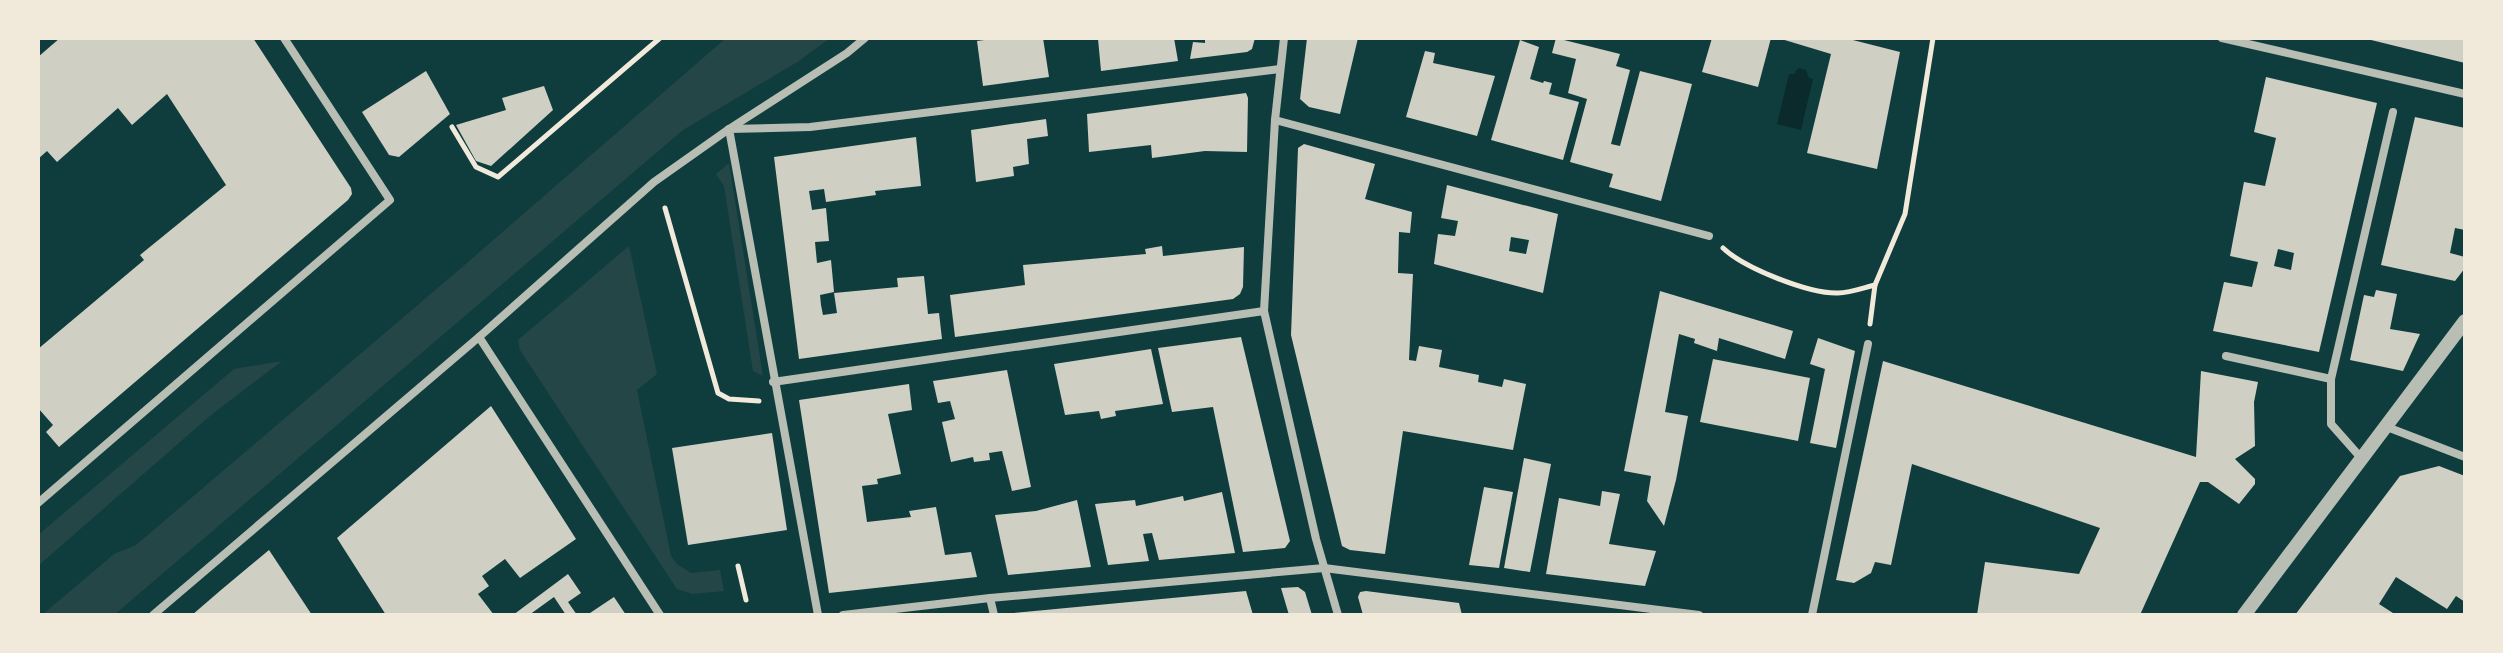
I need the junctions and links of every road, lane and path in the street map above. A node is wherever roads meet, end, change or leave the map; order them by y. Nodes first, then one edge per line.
1 (284, 38) edge
2 (660, 38) edge
3 (865, 38) edge
4 (1284, 38) edge
5 (1933, 38) edge
6 (2222, 38) edge
7 (1280, 69) junction
8 (2465, 94) edge
9 (2393, 112) dead end
10 (1275, 120) junction
11 (452, 127) dead end
12 (729, 129) junction
13 (665, 208) dead end
14 (1709, 236) joint
15 (1875, 285) junction
16 (1264, 311) junction
17 (2465, 321) edge
18 (479, 337) junction
19 (1868, 344) joint
20 (2226, 356) dead end
21 (2331, 379) junction
22 (773, 382) junction
23 (777, 402) junction
24 (2387, 427) junction
25 (2465, 457) edge
26 (2362, 459) junction
27 (38, 503) edge
28 (738, 566) dead end
29 (1324, 568) junction
30 (990, 598) junction
31 (746, 600) dead end
32 (153, 615) edge
33 (660, 615) edge
34 (818, 615) edge
35 (843, 615) edge
36 (994, 615) edge
37 (1338, 615) edge
38 (1699, 615) edge
39 (1812, 615) edge
40 (2244, 615) edge

1 - 27 street
2 - 11 path
3 - 12 street
4 - 7 street
5 - 15 path
6 - 8 street
7 - 10 street
7 - 12 street
9 - 21 street
10 - 14 street
10 - 16 street
12 - 18 street
12 - 22 street
13 - 23 path
14 - 15 path
15 - 19 path
16 - 22 street
16 - 29 street
17 - 24 street
18 - 32 street
18 - 33 street
19 - 39 street
20 - 21 street
21 - 26 street
22 - 23 street
23 - 34 street
24 - 25 street
24 - 26 street
26 - 40 street
28 - 31 path
29 - 30 street
29 - 37 street
29 - 38 street
30 - 35 street
30 - 36 street

